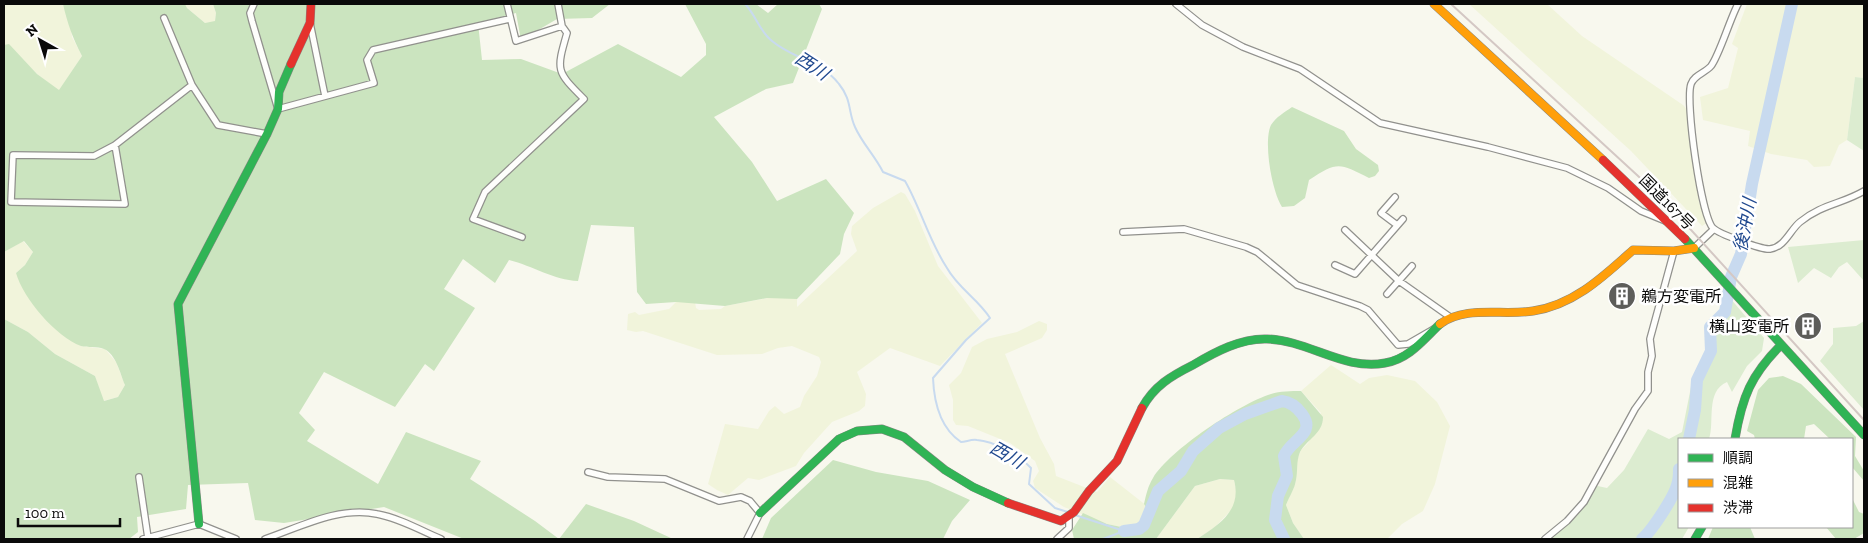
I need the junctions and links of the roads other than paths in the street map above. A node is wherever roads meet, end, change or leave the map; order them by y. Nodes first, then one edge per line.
1 (254, 4) edge
2 (311, 4) edge
3 (507, 4) edge
4 (558, 4) edge
5 (1176, 4) edge
6 (1434, 4) edge
7 (1738, 4) edge
8 (164, 18) dead end
9 (509, 20) junction
10 (310, 23) junction
11 (562, 26) junction
12 (192, 84) junction
13 (325, 96) junction
14 (278, 109) junction
15 (267, 134) junction
16 (115, 145) junction
17 (1864, 191) edge
18 (1395, 197) dead end
19 (1403, 218) dead end
20 (1670, 222) junction
21 (1397, 226) junction
22 (1714, 229) junction
23 (1345, 230) dead end
24 (1123, 232) dead end
25 (522, 237) dead end
26 (1694, 248) junction
27 (1674, 252) junction
28 (1372, 254) junction
29 (1335, 265) dead end
30 (1412, 266) dead end
31 (1399, 281) junction
32 (1387, 294) dead end
33 (1450, 317) junction
34 (1438, 328) junction
35 (1782, 345) junction
36 (1864, 435) edge
37 (1735, 438) edge
38 (588, 472) dead end
39 (139, 477) dead end
40 (760, 513) junction
41 (1069, 518) junction
42 (199, 524) junction
43 (145, 538) edge
44 (236, 539) edge
45 (265, 539) edge
46 (441, 539) edge
47 (747, 539) edge
48 (1057, 539) edge
49 (1545, 539) edge

1 - 14 street
2 - 10 street
3 - 9 street
4 - 11 street
5 - 20 street
6 - 20 street, 国道167号
7 - 22 street
8 - 12 street
9 - 11 street
9 - 13 street
10 - 13 street
10 - 14 street
11 - 25 street
12 - 15 street
12 - 16 street
13 - 14 street
14 - 15 street
15 - 42 street
16 - 16 street
17 - 22 street
18 - 21 street
19 - 21 street
20 - 26 street, 国道167号
21 - 28 street
22 - 26 street
23 - 28 street
24 - 34 street
26 - 27 street
26 - 35 street, 国道167号
27 - 33 street
27 - 49 street
28 - 29 street
28 - 31 street
30 - 31 street
31 - 32 street
31 - 33 street
33 - 34 street
34 - 41 street
35 - 36 street, 国道167号
35 - 37 street
38 - 40 street
39 - 43 street
40 - 41 street
40 - 47 street
41 - 48 street
42 - 43 street
42 - 44 street
45 - 46 street

